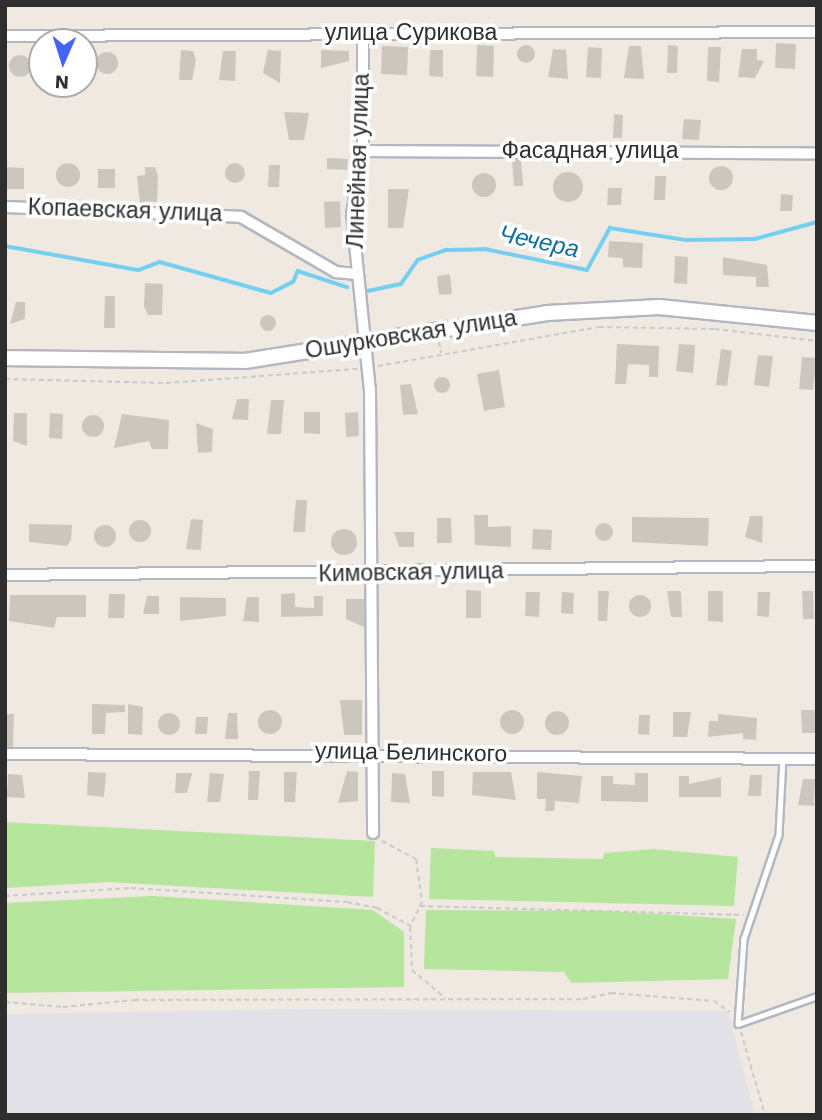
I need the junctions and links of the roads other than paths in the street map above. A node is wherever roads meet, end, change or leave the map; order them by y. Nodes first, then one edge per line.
1 (817, 32) edge
2 (363, 33) junction
3 (5, 36) edge
4 (363, 151) junction
5 (817, 153) edge
6 (5, 207) edge
7 (356, 274) junction
8 (817, 323) edge
9 (365, 342) junction
10 (5, 358) edge
11 (817, 566) edge
12 (5, 575) edge
13 (376, 575) junction
14 (374, 752) junction
15 (5, 754) edge
16 (783, 758) junction
17 (817, 759) edge
18 (373, 833) road end
19 (817, 996) edge

1 - 2 street, улица Сурикова
2 - 3 street, улица Сурикова
2 - 4 street, Линейная улица
4 - 5 street, Фасадная улица
4 - 7 street, Линейная улица
6 - 7 street, Копаевская улица
7 - 9 street, Линейная улица
8 - 9 street, Ошурковская улица
9 - 10 street, Ошурковская улица
9 - 13 street, Линейная улица
11 - 13 street, Кимовская улица
12 - 13 street, Кимовская улица
13 - 14 street, Линейная улица
14 - 15 street, улица Белинского
14 - 16 street, улица Белинского
14 - 18 street, Линейная улица
16 - 17 street, улица Белинского
16 - 19 lane

